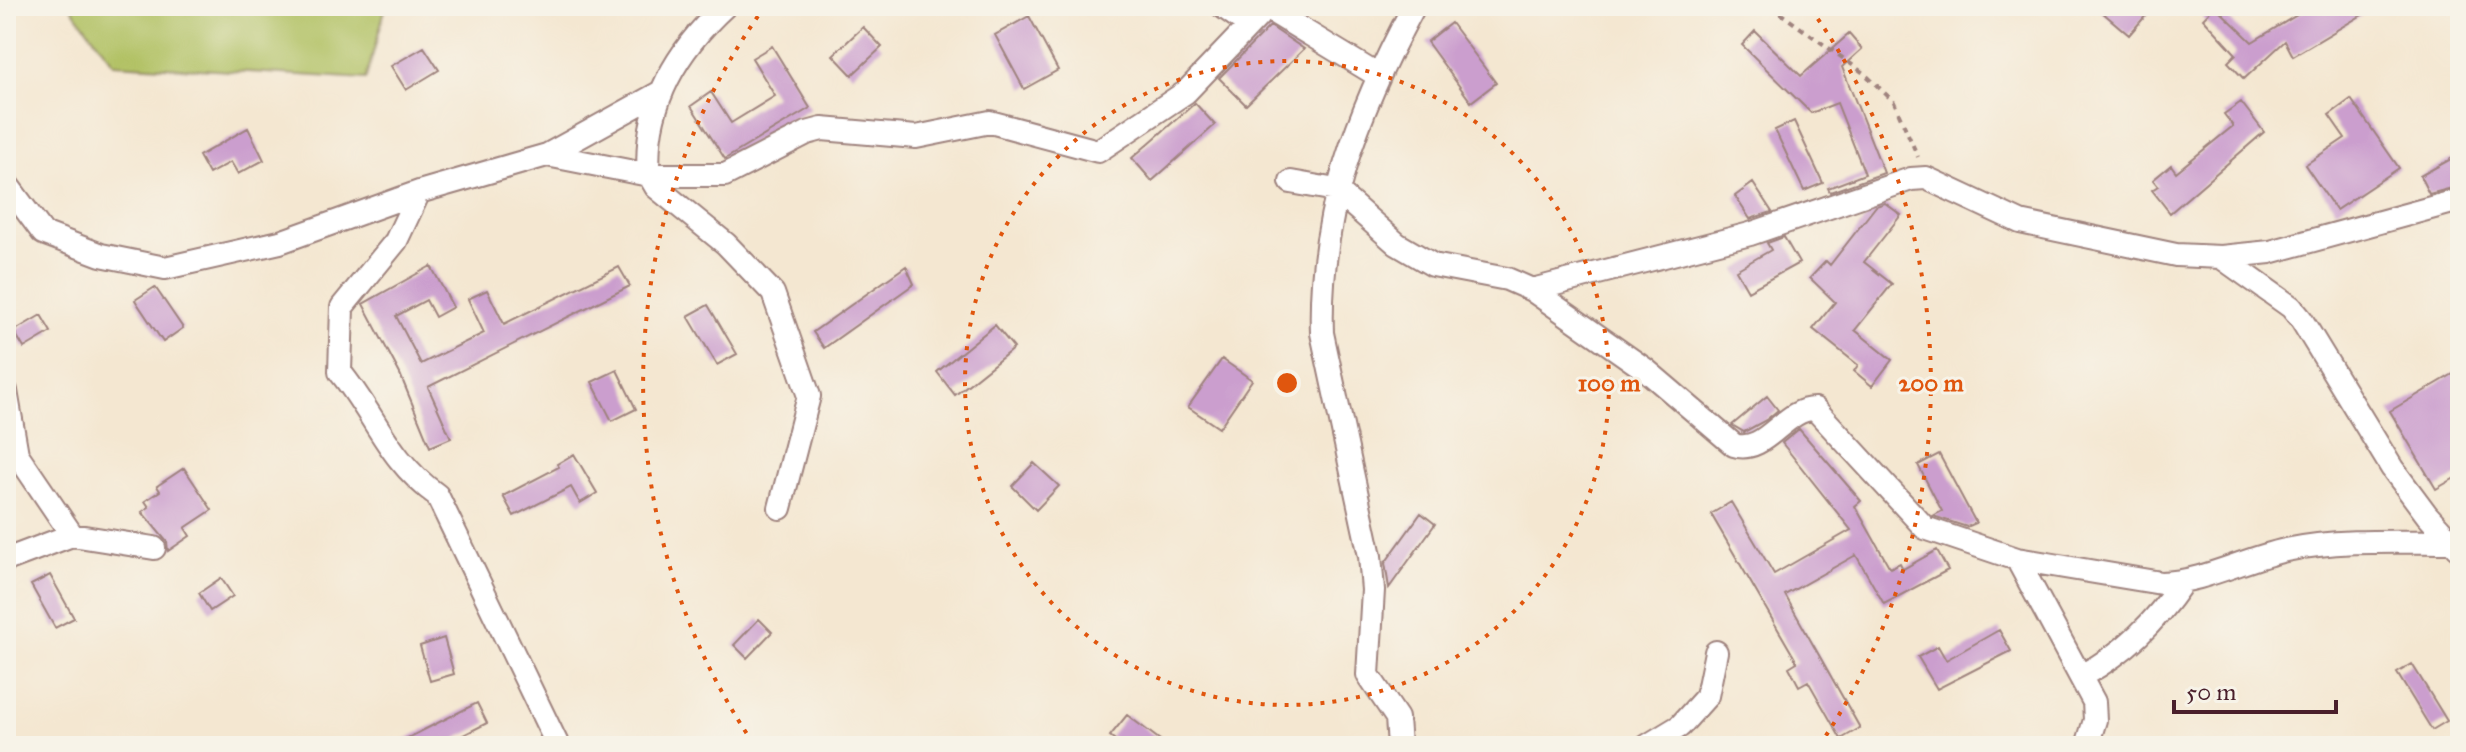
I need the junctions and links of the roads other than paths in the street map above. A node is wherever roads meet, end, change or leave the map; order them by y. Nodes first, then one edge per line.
1 (725, 6) edge
2 (1222, 6) edge
3 (1267, 6) edge
4 (1406, 6) edge
5 (1249, 25) junction
6 (1377, 75) junction
7 (659, 93) junction
8 (547, 155) junction
9 (649, 175) junction
10 (1291, 182) dead end
11 (6, 183) edge
12 (1336, 190) junction
13 (419, 192) junction
14 (2460, 200) edge
15 (2221, 257) junction
16 (1532, 290) junction
17 (6, 391) edge
18 (780, 508) dead end
19 (72, 535) junction
20 (2456, 546) edge
21 (154, 548) dead end
22 (2017, 559) junction
23 (6, 560) edge
24 (2182, 583) junction
25 (1716, 652) dead end
26 (2083, 675) junction
27 (558, 746) edge
28 (1399, 746) edge
29 (1647, 746) edge
30 (2087, 746) edge

1 - 7 street
2 - 5 street
3 - 5 street
3 - 6 street
4 - 6 street
5 - 9 street
6 - 12 street
7 - 8 street
7 - 9 street
8 - 9 street
8 - 13 street
9 - 18 street
10 - 12 street
11 - 13 street
12 - 16 street
12 - 28 street
13 - 27 street
14 - 15 street
15 - 16 street
15 - 20 street
16 - 22 street
17 - 19 street
19 - 21 street
19 - 23 street
20 - 24 street
22 - 24 street
22 - 26 street
24 - 26 street
25 - 29 street
26 - 30 street

